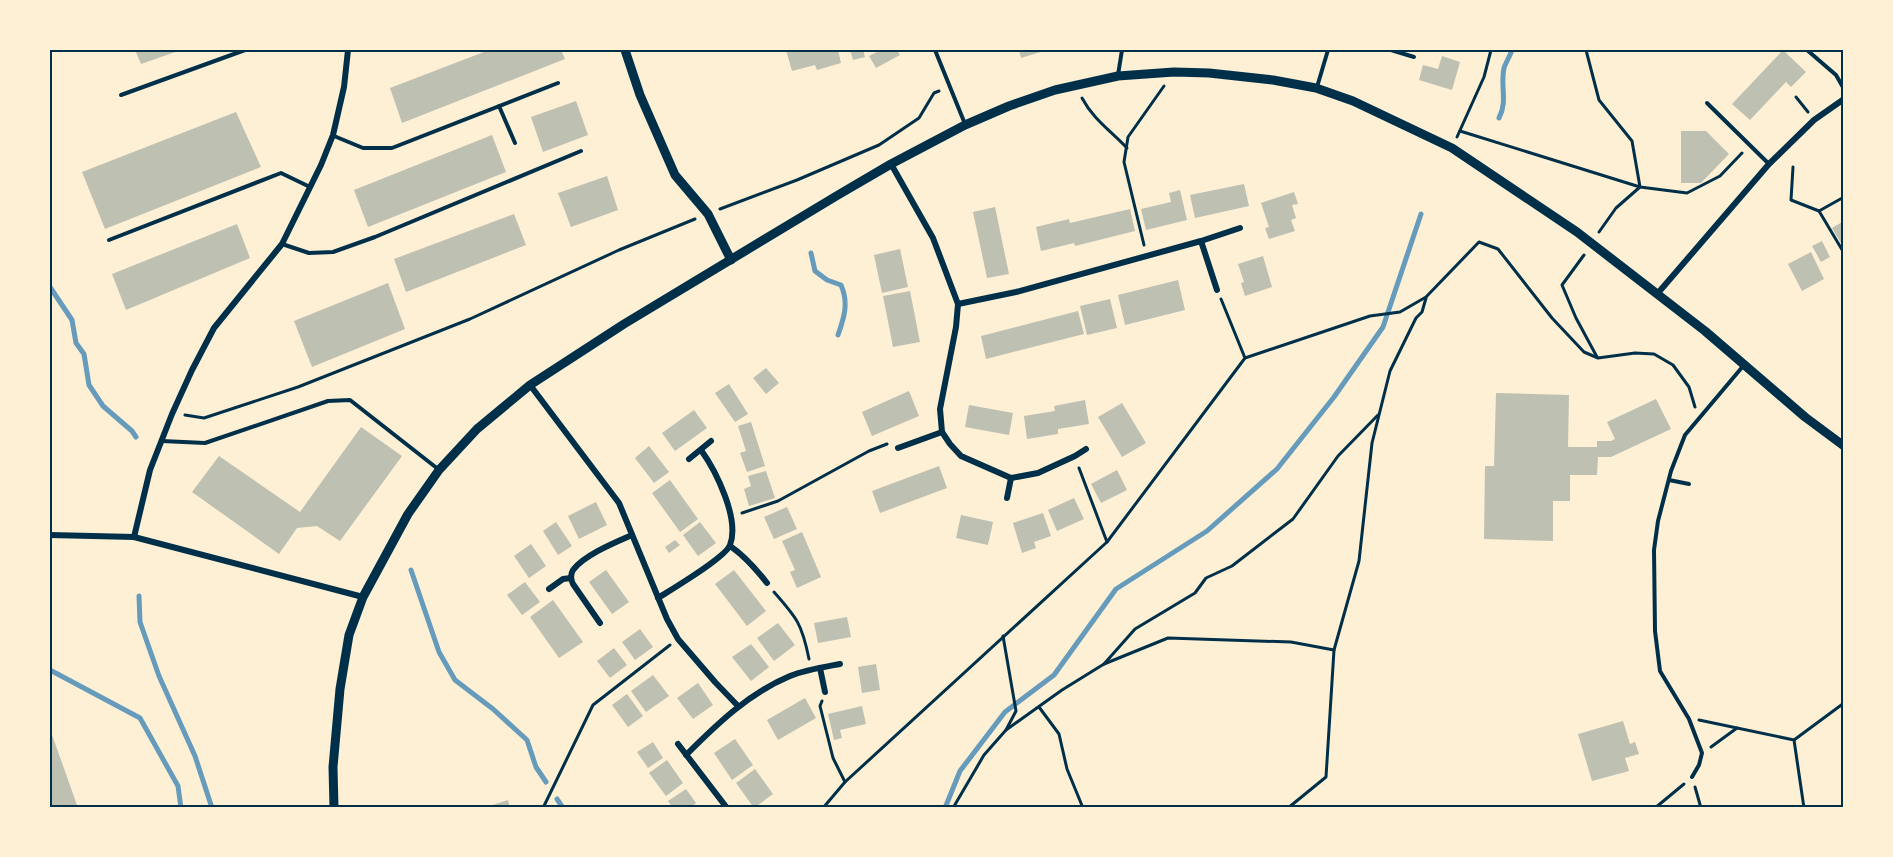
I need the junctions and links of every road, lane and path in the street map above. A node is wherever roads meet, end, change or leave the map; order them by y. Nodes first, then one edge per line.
1 (245, 50) edge
2 (348, 50) edge
3 (625, 50) edge
4 (935, 50) edge
5 (1122, 50) edge
6 (1328, 50) edge
7 (1391, 50) edge
8 (1491, 50) edge
9 (1586, 50) edge
10 (1807, 50) edge
11 (1414, 57) dead end
12 (1174, 72) junction
13 (1118, 76) junction
14 (558, 83) dead end
15 (1075, 86) junction
16 (950, 87) junction
17 (1316, 88) junction
18 (1844, 89) edge
19 (121, 95) dead end
20 (1844, 99) edge
21 (1707, 103) dead end
22 (499, 106) junction
23 (965, 125) junction
24 (1460, 131) junction
25 (333, 135) junction
26 (515, 143) dead end
27 (1749, 146) junction
28 (1126, 148) junction
29 (1452, 148) junction
30 (581, 152) dead end
31 (891, 164) junction
32 (1769, 164) junction
33 (1793, 167) dead end
34 (310, 187) junction
35 (1640, 187) junction
36 (1844, 197) edge
37 (1819, 211) junction
38 (708, 214) junction
39 (1240, 228) dead end
40 (1596, 237) dead end
41 (108, 240) dead end
42 (1201, 241) junction
43 (282, 244) junction
44 (1589, 246) dead end
45 (1844, 253) edge
46 (1147, 255) junction
47 (731, 260) junction
48 (1217, 290) joint
49 (1658, 293) junction
50 (1426, 297) junction
51 (958, 304) junction
52 (1245, 358) junction
53 (1598, 358) junction
54 (1744, 365) junction
55 (530, 385) junction
56 (172, 414) junction
57 (1379, 415) junction
58 (1699, 418) junction
59 (942, 432) junction
60 (161, 441) junction
61 (711, 441) dead end
62 (1844, 446) edge
63 (898, 448) joint
64 (1086, 449) dead end
65 (701, 450) junction
66 (1074, 456) junction
67 (689, 459) dead end
68 (439, 470) junction
69 (1011, 478) junction
70 (1669, 480) junction
71 (1689, 484) dead end
72 (1007, 498) dead end
73 (731, 517) junction
74 (633, 535) junction
75 (50, 536) edge
76 (134, 537) junction
77 (1107, 542) junction
78 (730, 546) junction
79 (571, 578) junction
80 (767, 583) joint
81 (549, 589) dead end
82 (363, 597) junction
83 (658, 597) junction
84 (600, 622) dead end
85 (1003, 636) junction
86 (678, 639) junction
87 (1334, 650) junction
88 (840, 664) dead end
89 (1104, 664) junction
90 (820, 668) junction
91 (811, 670) junction
92 (825, 692) joint
93 (1844, 703) edge
94 (738, 706) junction
95 (1039, 707) junction
96 (1689, 719) junction
97 (1738, 728) junction
98 (1006, 730) junction
99 (1794, 740) junction
100 (678, 744) dead end
101 (1702, 753) junction
102 (686, 755) junction
103 (1692, 777) junction
104 (845, 782) junction
105 (334, 807) edge
106 (543, 807) edge
107 (727, 807) edge
108 (823, 807) edge
109 (953, 807) edge
110 (1083, 807) edge
111 (1288, 807) edge
112 (1655, 807) edge
113 (1701, 807) edge
114 (1804, 807) edge

1 - 19 lane
2 - 25 street
3 - 38 street
4 - 16 lane
5 - 13 lane
6 - 17 lane
7 - 11 lane
8 - 24 path
9 - 35 path
10 - 18 lane
12 - 13 street
12 - 17 street
12 - 28 path
13 - 15 street
14 - 22 lane
15 - 23 street
15 - 28 path
16 - 23 lane
16 - 38 path
17 - 29 street
20 - 32 street
21 - 27 lane
22 - 25 lane
22 - 26 lane
23 - 31 street
24 - 29 path
24 - 35 path
25 - 34 street
27 - 32 lane
27 - 35 path
28 - 46 path
29 - 49 street
30 - 43 lane
31 - 47 street
31 - 51 street
32 - 49 street
33 - 37 path
34 - 41 lane
34 - 43 street
35 - 40 path
36 - 37 path
37 - 45 path
38 - 47 street
38 - 56 path
39 - 42 street
42 - 46 street
42 - 48 street
43 - 56 street
44 - 53 path
46 - 51 street
47 - 55 street
48 - 52 path
49 - 54 street
50 - 52 path
50 - 53 path
50 - 57 path
51 - 59 street
52 - 77 path
53 - 58 path
54 - 58 lane
54 - 62 street
55 - 68 street
55 - 74 street
56 - 60 street
57 - 87 path
57 - 89 path
58 - 70 lane
59 - 63 street
59 - 69 street
60 - 68 lane
60 - 76 street
61 - 65 street
63 - 73 path
64 - 66 street
65 - 67 street
65 - 73 street
66 - 69 street
66 - 77 path
68 - 82 street
69 - 72 street
70 - 71 lane
70 - 96 lane
73 - 78 street
74 - 79 street
74 - 83 street
75 - 76 street
76 - 82 street
77 - 85 path
78 - 80 street
78 - 83 street
79 - 81 street
79 - 84 street
80 - 91 path
82 - 105 street
83 - 86 street
85 - 98 path
85 - 104 path
86 - 94 street
86 - 106 path
87 - 89 path
87 - 111 path
88 - 90 street
89 - 95 path
90 - 91 street
90 - 92 street
91 - 94 street
92 - 104 path
93 - 99 path
94 - 102 street
95 - 98 path
95 - 110 path
96 - 97 path
96 - 101 lane
97 - 99 path
97 - 101 path
98 - 109 path
99 - 114 path
100 - 102 street
101 - 103 lane
102 - 107 street
103 - 112 path
103 - 113 path
104 - 108 path

